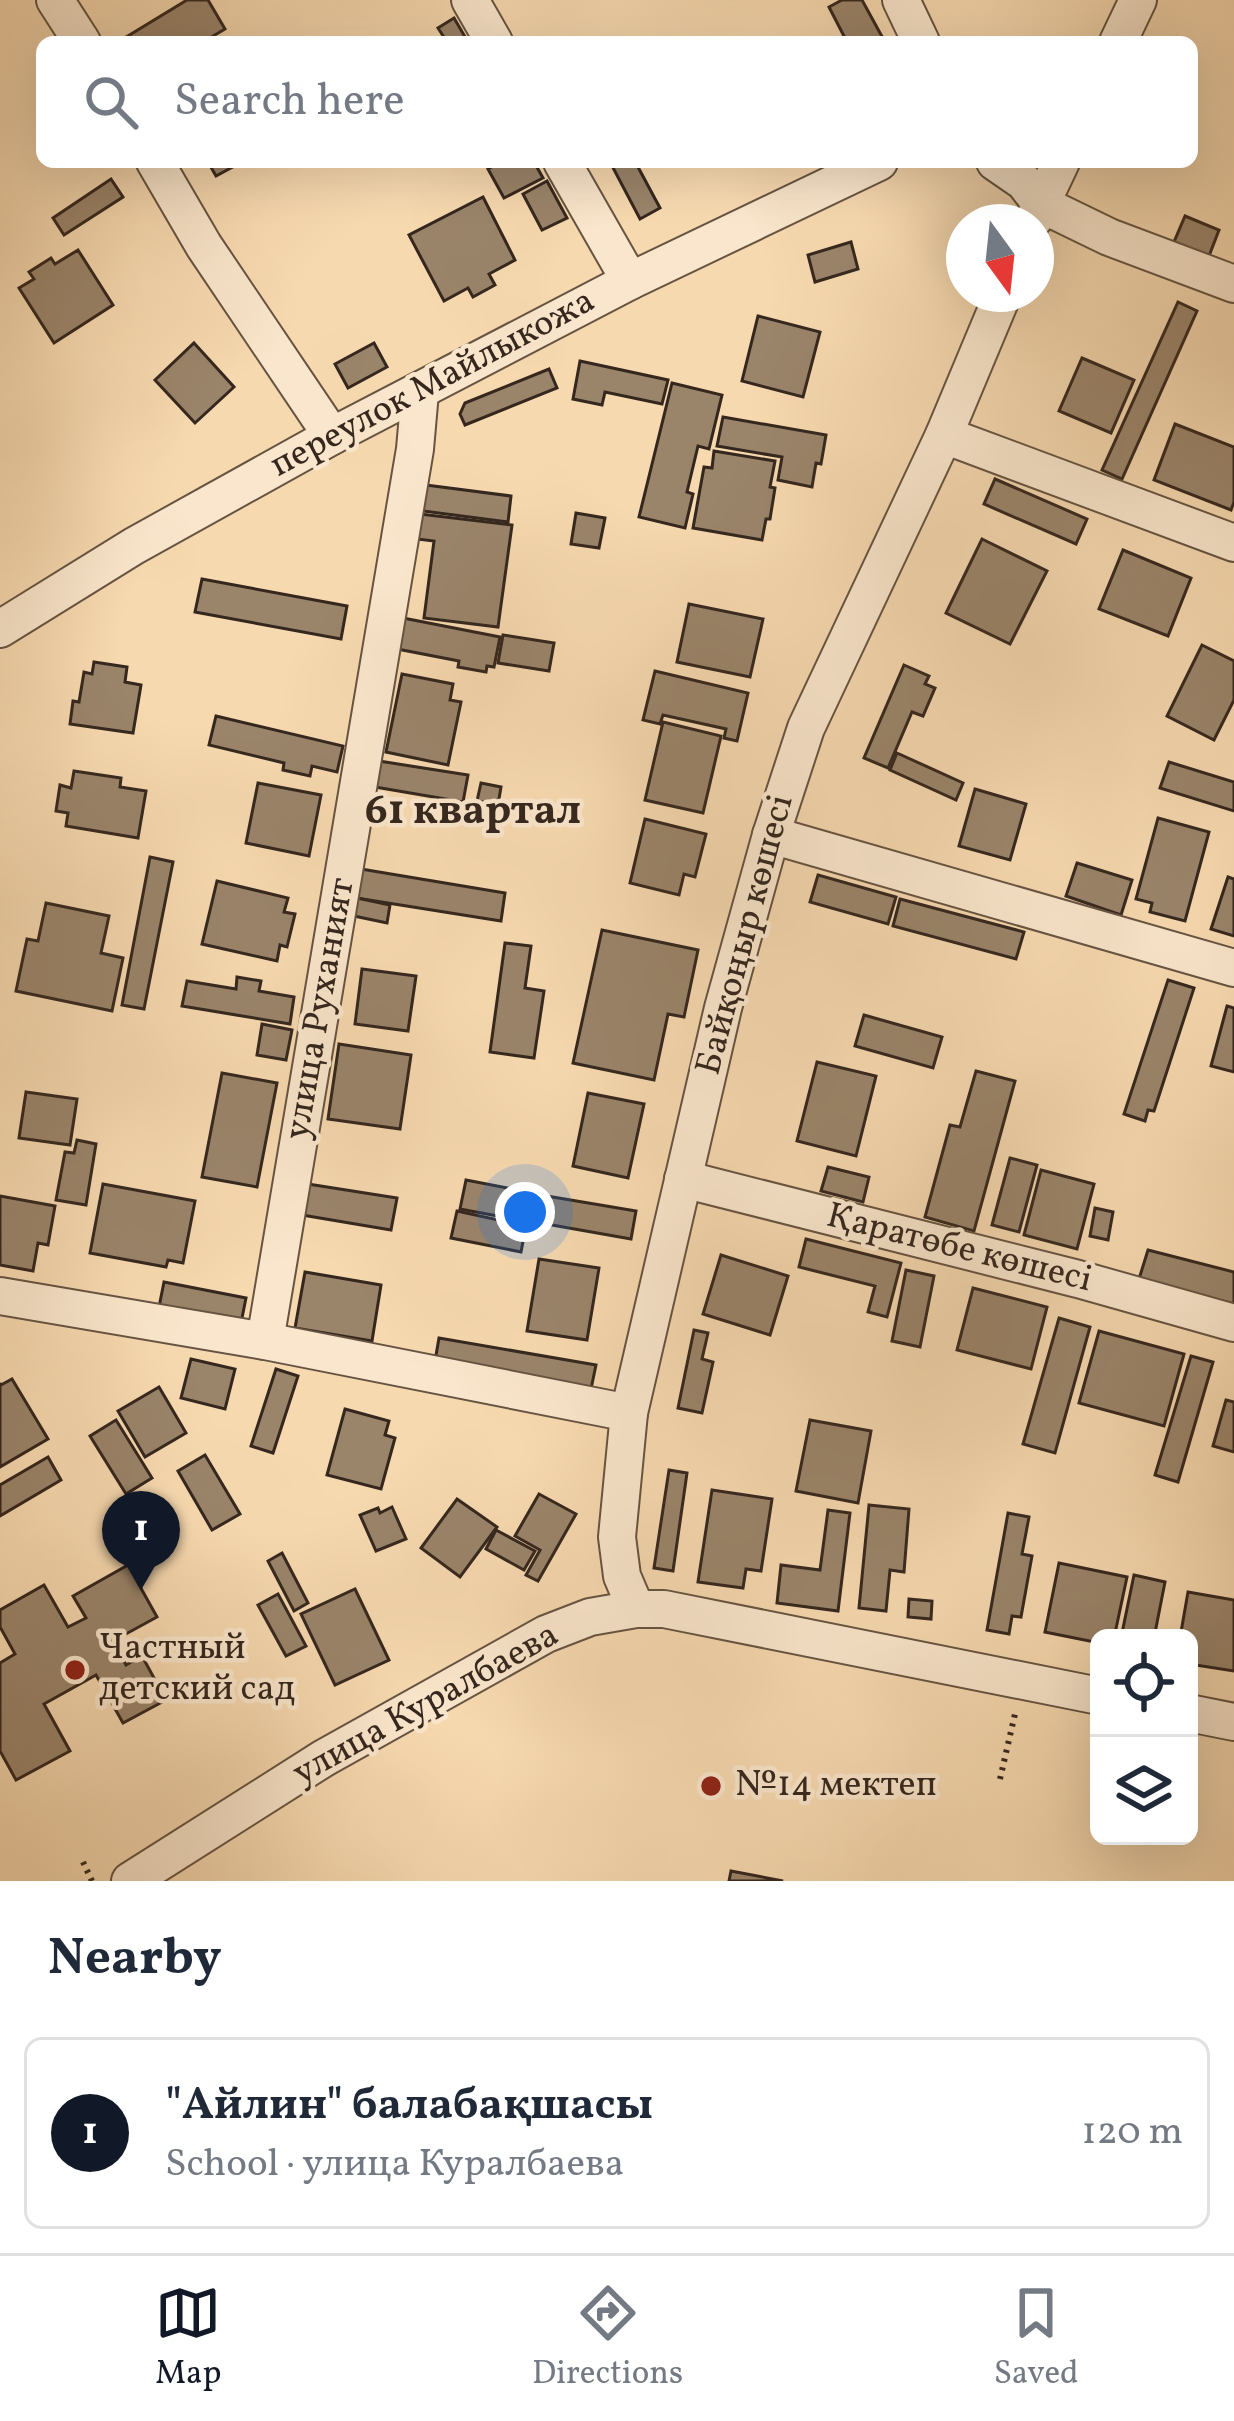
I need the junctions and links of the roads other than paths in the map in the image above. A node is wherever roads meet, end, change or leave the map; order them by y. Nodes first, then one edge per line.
1 (55, 0) edge
2 (470, 0) edge
3 (901, 0) edge
4 (1138, 0) edge
5 (78, 36) edge
6 (491, 36) edge
7 (918, 36) edge
8 (1121, 36) edge
9 (158, 168) edge
10 (565, 168) edge
11 (866, 168) edge
12 (1004, 168) edge
13 (1057, 168) edge
14 (1033, 204) edge
15 (1041, 204) edge
16 (1054, 219) edge
17 (630, 281) junction
18 (1234, 284) edge
19 (995, 312) edge
20 (420, 392) junction
21 (944, 434) junction
22 (332, 436) junction
23 (1234, 543) edge
24 (0, 629) edge
25 (770, 835) junction
26 (1234, 968) edge
27 (683, 1179) junction
28 (0, 1296) edge
29 (1234, 1323) edge
30 (265, 1341) junction
31 (629, 1413) junction
32 (636, 1609) junction
33 (1090, 1694) edge
34 (1198, 1716) edge
35 (1234, 1722) edge
36 (139, 1879) edge

1 - 5 street
2 - 6 street
3 - 7 street
4 - 8 street
9 - 22 street
10 - 17 street
11 - 17 street, переулок Майлыкожа
12 - 14 street
13 - 15 street
16 - 18 street
17 - 20 street, переулок Майлыкожа
19 - 21 street, Байқоңыр көшесі
20 - 22 street, переулок Майлыкожа
20 - 30 street, улица Руханият
21 - 23 street
21 - 25 street, Байқоңыр көшесі
22 - 24 street, переулок Майлыкожа
25 - 26 street
25 - 27 street, Байқоңыр көшесі
27 - 29 street, Қаратөбе көшесі
27 - 31 street, Байқоңыр көшесі
28 - 30 street
30 - 31 street
31 - 32 street, Байқоңыр көшесі
32 - 33 street, улица Куралбаева
32 - 36 street, улица Куралбаева
34 - 35 street

